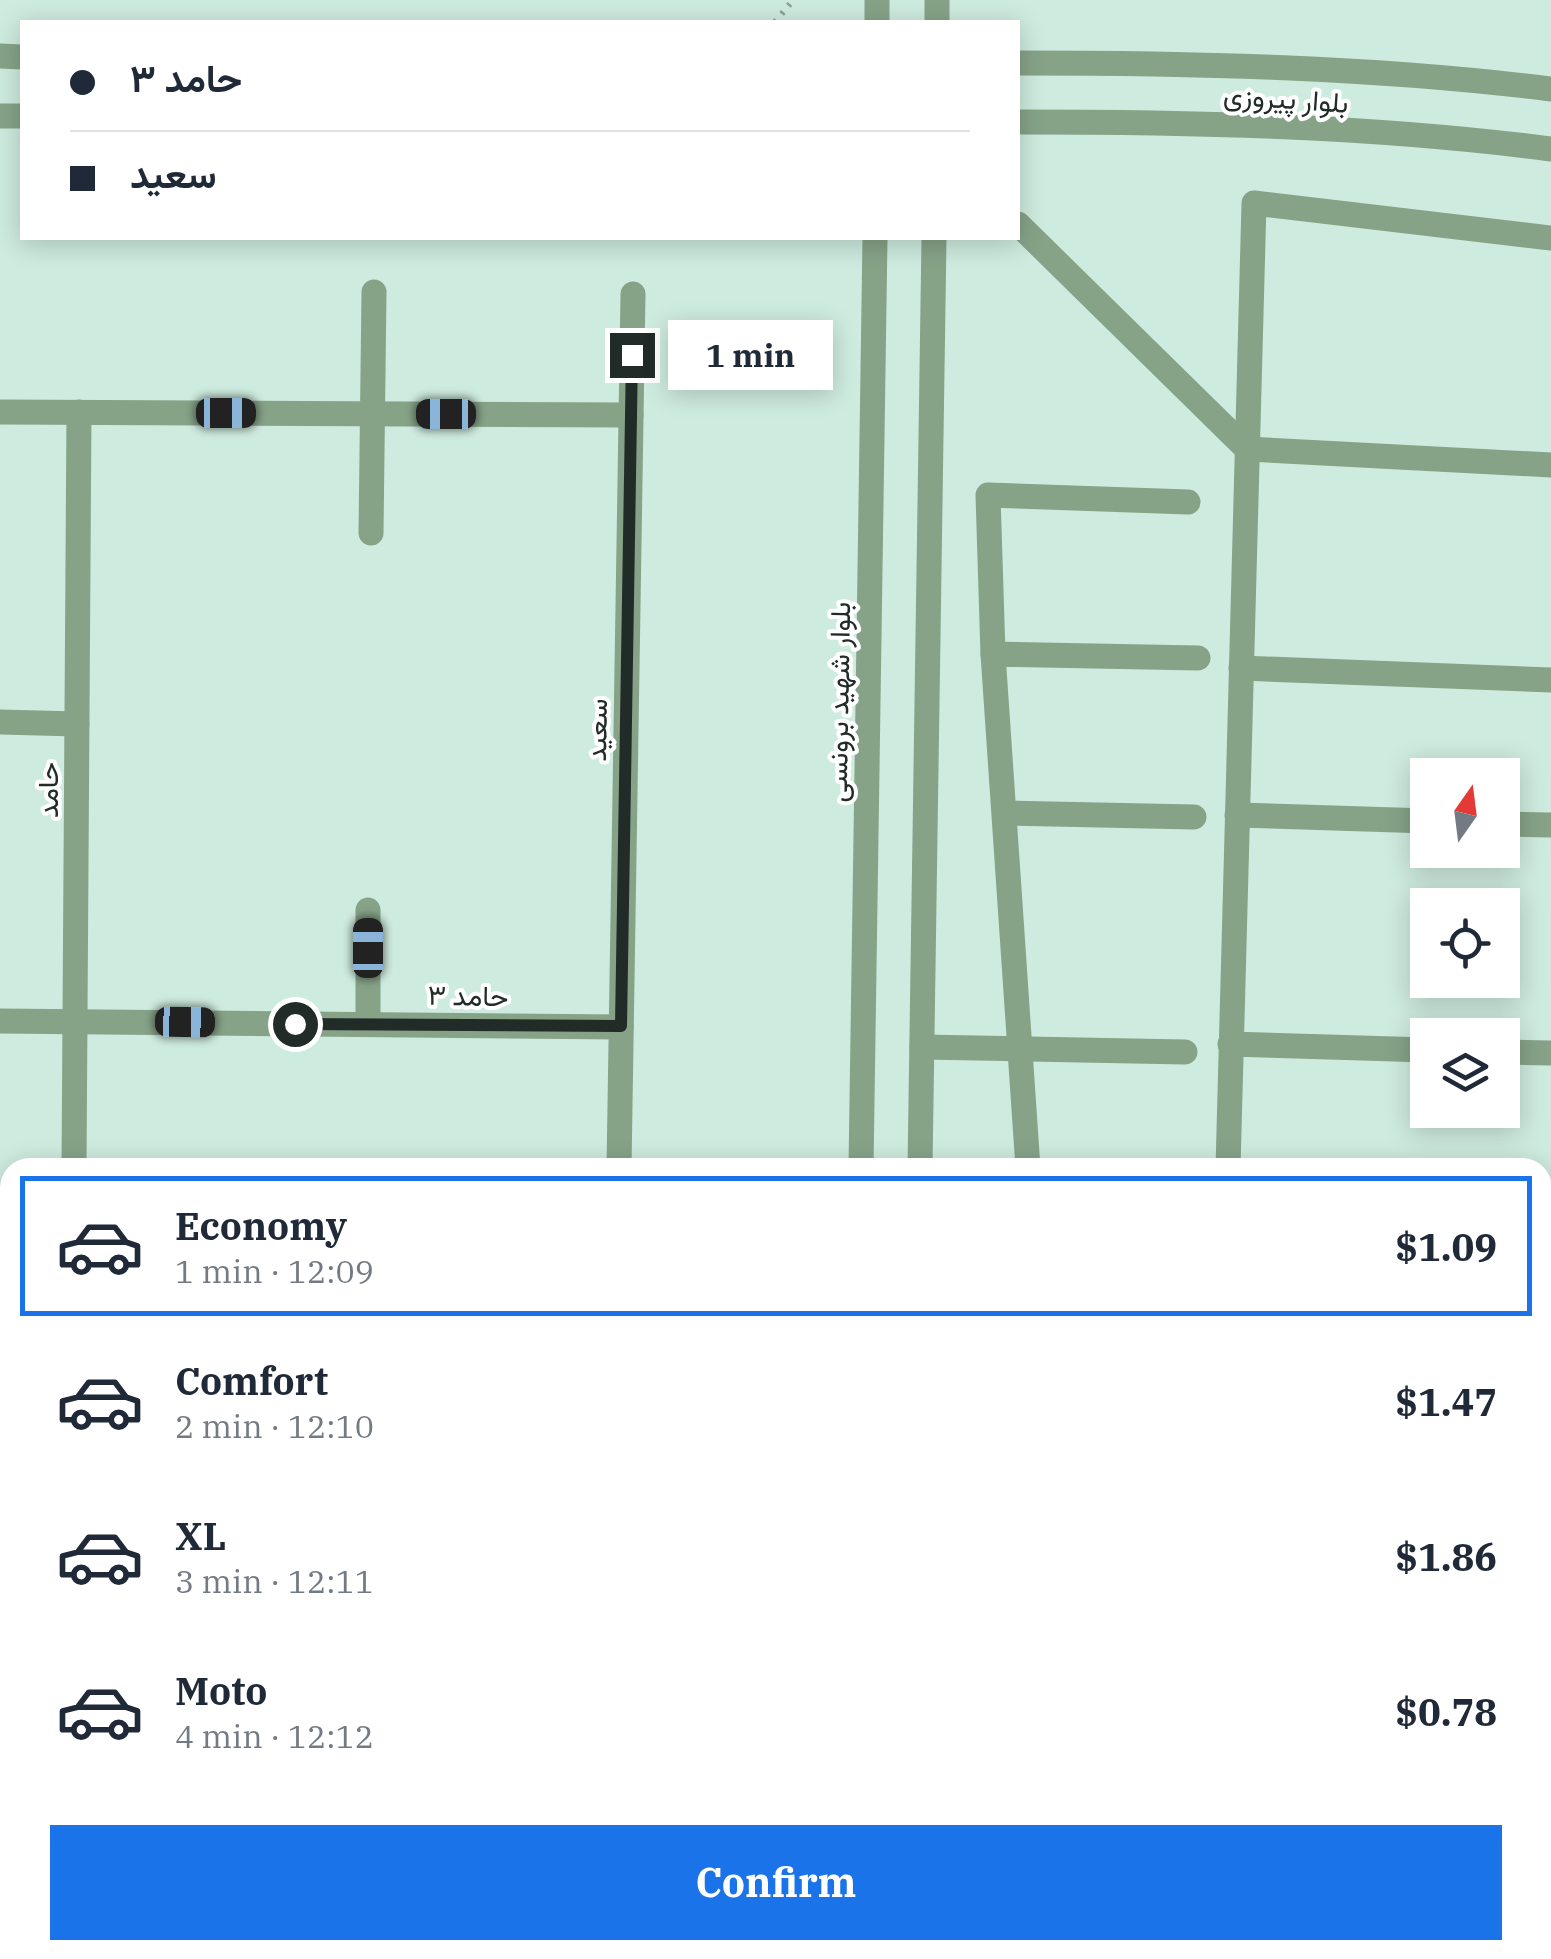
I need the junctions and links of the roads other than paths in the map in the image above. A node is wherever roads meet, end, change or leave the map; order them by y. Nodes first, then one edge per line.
1 (1020, 63) edge
2 (1551, 90) edge
3 (1020, 122) edge
4 (1551, 149) edge
5 (1020, 226) edge
6 (1551, 238) edge
7 (874, 240) edge
8 (934, 240) edge
9 (374, 292) dead end
10 (633, 294) dead end
11 (0, 412) edge
12 (79, 412) junction
13 (373, 414) junction
14 (631, 415) junction
15 (1248, 449) junction
16 (1551, 466) edge
17 (1188, 502) dead end
18 (371, 532) dead end
19 (993, 654) junction
20 (1198, 658) dead end
21 (1241, 668) junction
22 (1551, 680) edge
23 (0, 722) edge
24 (77, 724) junction
25 (1006, 813) junction
26 (1237, 815) junction
27 (1194, 817) dead end
28 (1410, 820) edge
29 (1520, 824) edge
30 (1551, 825) edge
31 (368, 910) dead end
32 (0, 1020) edge
33 (75, 1021) junction
34 (368, 1024) junction
35 (621, 1026) junction
36 (1230, 1044) junction
37 (922, 1047) junction
38 (1022, 1049) junction
39 (1410, 1049) edge
40 (1185, 1052) dead end
41 (1520, 1052) edge
42 (1551, 1053) edge
43 (74, 1158) edge
44 (619, 1158) edge
45 (861, 1158) edge
46 (920, 1158) edge
47 (1027, 1158) edge
48 (1228, 1158) edge

1 - 2 street, بلوار پیروزی
3 - 4 street, بلوار پیروزی
5 - 15 street
6 - 15 street
7 - 45 street, بلوار شهید برونسی
8 - 37 street
9 - 13 street
10 - 14 street, سعید
11 - 12 street
12 - 13 street
12 - 24 street, حامد
13 - 14 street
13 - 18 street
14 - 35 street, سعید
15 - 16 street
15 - 21 street
17 - 19 street
19 - 20 street
19 - 25 street
21 - 22 street
21 - 26 street
23 - 24 street
24 - 33 street, حامد
25 - 27 street
25 - 38 street
26 - 28 street
26 - 36 street
29 - 30 street
31 - 34 street
32 - 33 street, حامد ۳
33 - 34 street, حامد ۳
33 - 43 street, حامد
34 - 35 street, حامد ۳
35 - 44 street, سعید
36 - 39 street
36 - 48 street
37 - 38 street
37 - 46 street
38 - 40 street
38 - 47 street
41 - 42 street

